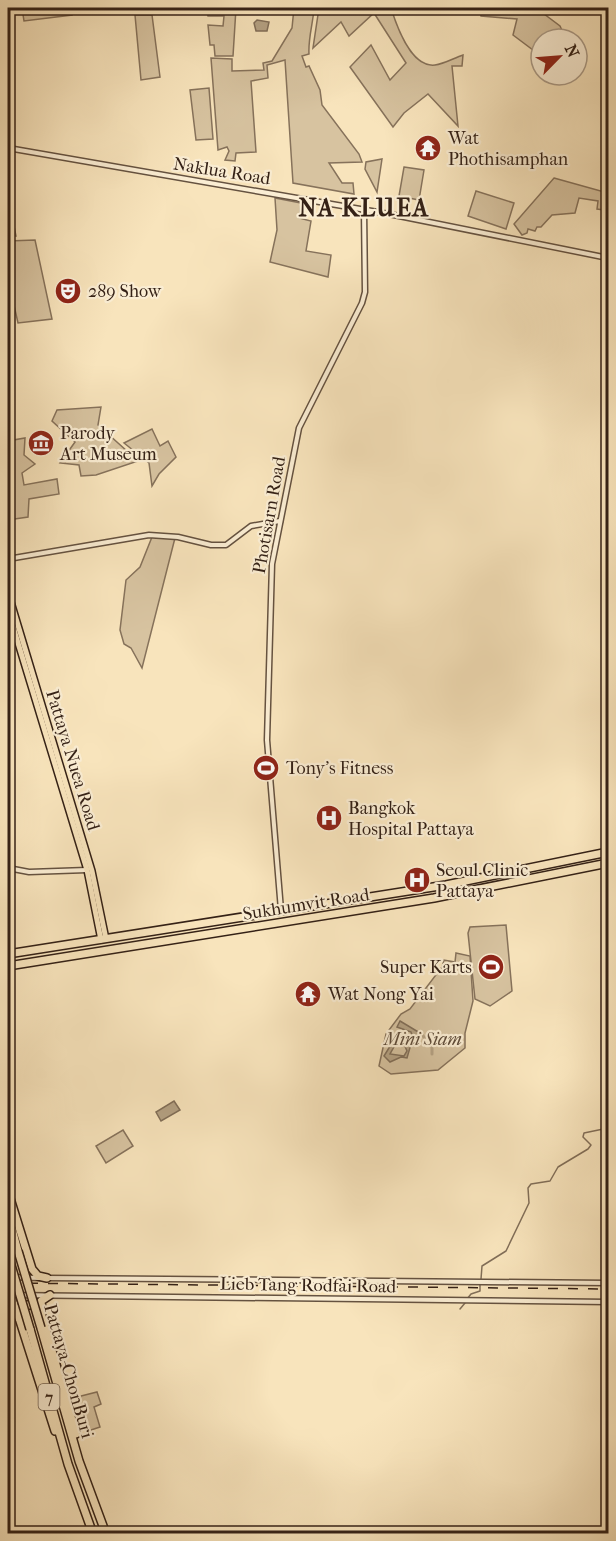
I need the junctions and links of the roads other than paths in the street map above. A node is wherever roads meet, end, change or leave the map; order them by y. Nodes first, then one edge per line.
1 (8, 148) edge
2 (364, 210) junction
3 (609, 258) edge
4 (280, 521) junction
5 (8, 559) edge
6 (8, 592) edge
7 (8, 610) edge
8 (609, 852) edge
9 (609, 863) edge
10 (8, 868) edge
11 (87, 870) junction
12 (519, 871) junction
13 (505, 874) junction
14 (521, 881) junction
15 (507, 884) junction
16 (282, 912) junction
17 (177, 928) junction
18 (179, 938) junction
19 (104, 940) junction
20 (105, 950) junction
21 (27, 951) junction
22 (8, 954) edge
23 (29, 962) junction
24 (8, 966) edge
25 (8, 1192) edge
26 (8, 1214) edge
27 (22, 1250) junction
28 (8, 1255) edge
29 (8, 1263) edge
30 (8, 1277) edge
31 (47, 1278) junction
32 (609, 1283) edge
33 (8, 1295) edge
34 (50, 1295) junction
35 (609, 1302) edge
36 (42, 1314) junction
37 (19, 1318) junction
38 (79, 1461) junction
39 (68, 1464) junction
40 (93, 1533) edge
41 (106, 1533) edge

1 - 2 street, Naklua Road
2 - 3 street, Naklua Road
2 - 4 street, Photisarn Road
4 - 5 street
4 - 16 street, Photisarn Road
6 - 19 main road, Pattaya Nuea Road
7 - 11 main road, Pattaya Nuea Road
8 - 12 highway, Sukhumvit Road
9 - 14 highway, Sukhumvit Road
10 - 11 street
11 - 19 main road, Pattaya Nuea Road
12 - 13 highway, Sukhumvit Road
12 - 14 highway
13 - 15 highway
13 - 16 highway, Sukhumvit Road
14 - 15 highway, Sukhumvit Road
15 - 18 highway, Sukhumvit Road
16 - 17 highway, Sukhumvit Road
17 - 18 highway
17 - 19 highway, Sukhumvit Road
18 - 20 highway, Sukhumvit Road
19 - 20 highway
19 - 21 highway, Sukhumvit Road
20 - 23 highway, Sukhumvit Road
21 - 22 highway, Sukhumvit Road
21 - 23 highway
23 - 24 highway, Sukhumvit Road
25 - 27 highway
26 - 27 highway, Pattaya-ChonBuri / 7
27 - 29 highway
27 - 31 highway
27 - 38 highway, Pattaya-ChonBuri / 7, bridge
28 - 39 highway, 7, bridge
30 - 31 street, Lieb Tang Rodfai Road
31 - 32 street, Lieb Tang Rodfai Road
33 - 34 street, Lieb Tang Rodfai Road
33 - 37 highway
34 - 35 street, Lieb Tang Rodfai Road
34 - 36 highway
36 - 37 highway
36 - 38 highway
37 - 39 highway
38 - 41 highway, Pattaya-ChonBuri / 7
39 - 40 highway, 7

